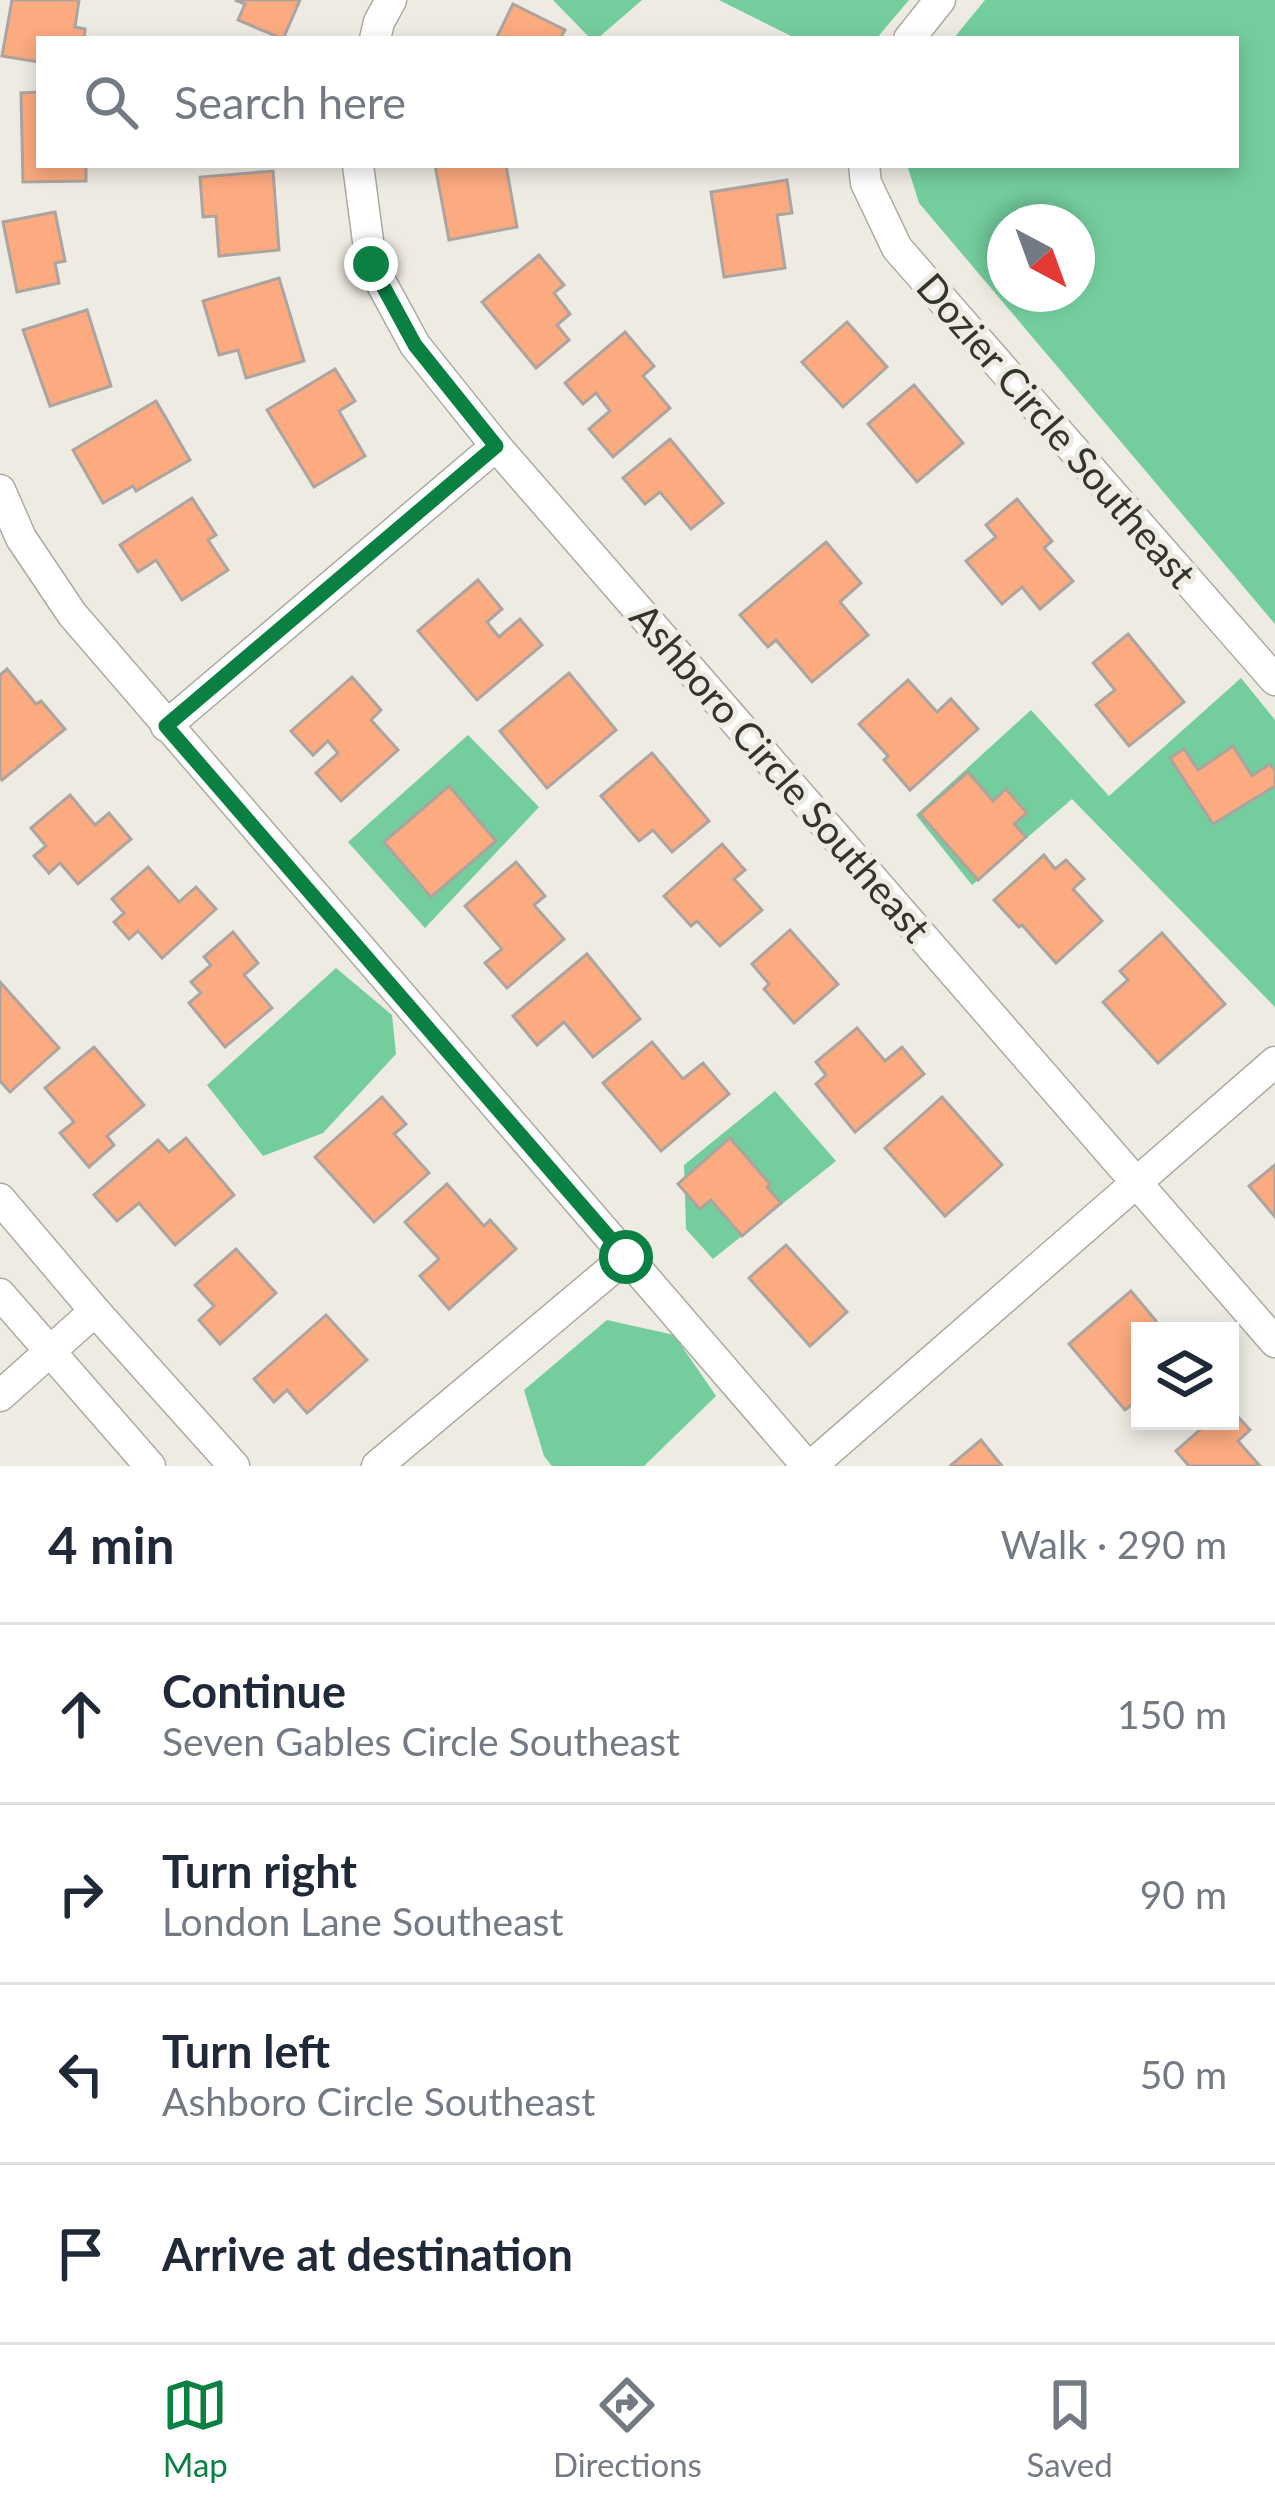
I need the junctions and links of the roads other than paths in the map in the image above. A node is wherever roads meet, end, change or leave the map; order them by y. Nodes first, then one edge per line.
1 (391, 0) edge
2 (940, 0) edge
3 (376, 36) edge
4 (911, 36) edge
5 (358, 168) edge
6 (864, 168) edge
7 (496, 446) junction
8 (0, 490) edge
9 (1275, 680) edge
10 (166, 726) junction
11 (1275, 1062) edge
12 (1138, 1182) junction
13 (0, 1198) edge
14 (626, 1257) junction
15 (0, 1294) edge
16 (95, 1311) junction
17 (1275, 1342) edge
18 (50, 1352) junction
19 (0, 1396) edge
20 (150, 1466) edge
21 (234, 1466) edge
22 (377, 1466) edge
23 (809, 1466) edge

1 - 3 street
2 - 4 street
5 - 7 street, Ashboro Circle Southeast
6 - 9 street, Dozier Circle Southeast
7 - 10 street
7 - 12 street, Ashboro Circle Southeast
8 - 10 street
10 - 14 street
11 - 12 street
12 - 17 street, Ashboro Circle Southeast
12 - 23 street
13 - 16 street
14 - 22 street
14 - 23 street
15 - 18 street
16 - 18 street
16 - 21 street
18 - 19 street
18 - 20 street

